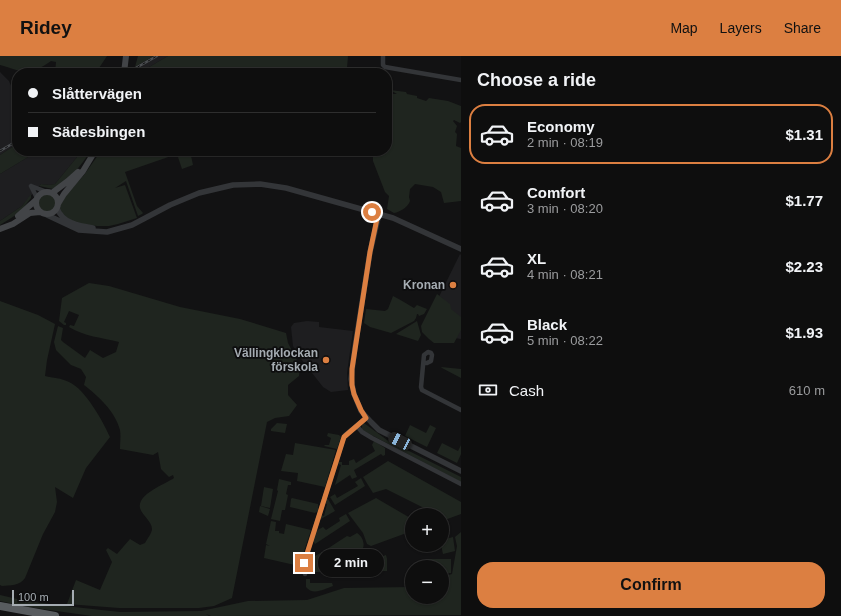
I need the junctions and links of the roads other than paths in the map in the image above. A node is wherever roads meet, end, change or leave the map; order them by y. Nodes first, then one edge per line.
1 (126, 56) edge
2 (383, 56) edge
3 (125, 68) edge
4 (461, 80) edge
5 (92, 156) edge
6 (89, 161) junction
7 (49, 192) junction
8 (36, 199) junction
9 (58, 206) junction
10 (40, 212) junction
11 (378, 214) junction
12 (47, 215) junction
13 (2, 228) edge
14 (114, 230) junction
15 (461, 249) edge
16 (424, 363) dead end
17 (461, 410) edge
18 (366, 418) junction
19 (357, 426) junction
20 (461, 471) edge
21 (461, 484) edge
22 (305, 574) dead end
23 (0, 606) edge
24 (0, 611) edge
25 (23, 616) edge
26 (55, 616) edge

1 - 3 main road
2 - 4 street
5 - 6 main road
6 - 7 main road
6 - 9 main road
7 - 8 main road
7 - 8 street
7 - 9 main road
8 - 10 main road
8 - 13 main road
9 - 12 main road
9 - 14 street
10 - 12 main road
10 - 13 main road
11 - 14 street
11 - 15 street
11 - 18 street
12 - 14 street
16 - 17 street
18 - 19 street
18 - 20 street
19 - 21 street
19 - 22 street
23 - 26 highway
24 - 25 highway

